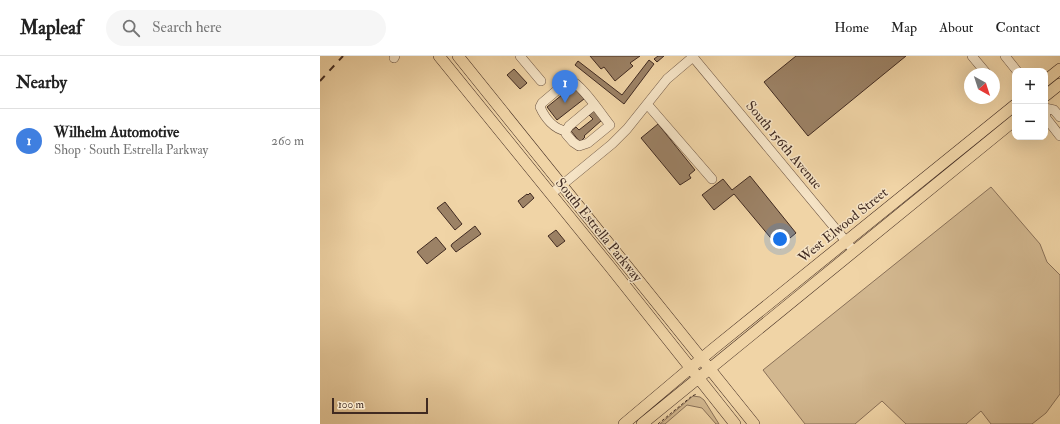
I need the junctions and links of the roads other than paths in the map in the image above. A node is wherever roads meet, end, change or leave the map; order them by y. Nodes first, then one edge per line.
1 (439, 56) edge
2 (458, 56) edge
3 (520, 56) edge
4 (693, 56) edge
5 (972, 56) edge
6 (1005, 56) edge
7 (982, 68) edge
8 (1015, 68) edge
9 (1060, 69) edge
10 (1048, 79) edge
11 (541, 81) dead end
12 (1060, 84) edge
13 (1048, 94) edge
14 (647, 104) junction
15 (594, 105) junction
16 (1012, 107) edge
17 (1048, 109) edge
18 (1060, 117) edge
19 (1048, 121) edge
20 (1012, 122) edge
21 (566, 131) junction
22 (1060, 136) edge
23 (712, 179) dead end
24 (561, 185) junction
25 (551, 194) junction
26 (846, 242) junction
27 (854, 251) junction
28 (701, 359) junction
29 (690, 368) junction
30 (709, 369) junction
31 (698, 378) junction
32 (624, 424) edge
33 (642, 424) edge
34 (735, 424) edge
35 (754, 424) edge

1 - 25 main road, South Estrella Parkway
2 - 24 main road, South Estrella Parkway
3 - 11 street
4 - 14 street
4 - 26 street, South 156th Avenue
5 - 7 street
6 - 8 street
9 - 10 main road
12 - 13 main road
14 - 23 street
14 - 24 street
15 - 21 street
15 - 21 street
15 - 21 street
16 - 26 main road, West Elwood Street
17 - 18 street
19 - 22 street
20 - 27 main road, West Elwood Street
24 - 25 street
24 - 28 main road, South Estrella Parkway
25 - 29 main road, South Estrella Parkway
26 - 27 street, South 156th Avenue
26 - 28 main road, West Elwood Street
27 - 30 main road, West Elwood Street
28 - 29 main road, West Elwood Street
28 - 30 main road, South Estrella Parkway
29 - 31 main road, South Estrella Parkway
29 - 32 main road, West Elwood Street
30 - 31 main road, West Elwood Street
30 - 35 main road, South Estrella Parkway
31 - 33 main road, West Elwood Street
31 - 34 main road, South Estrella Parkway

